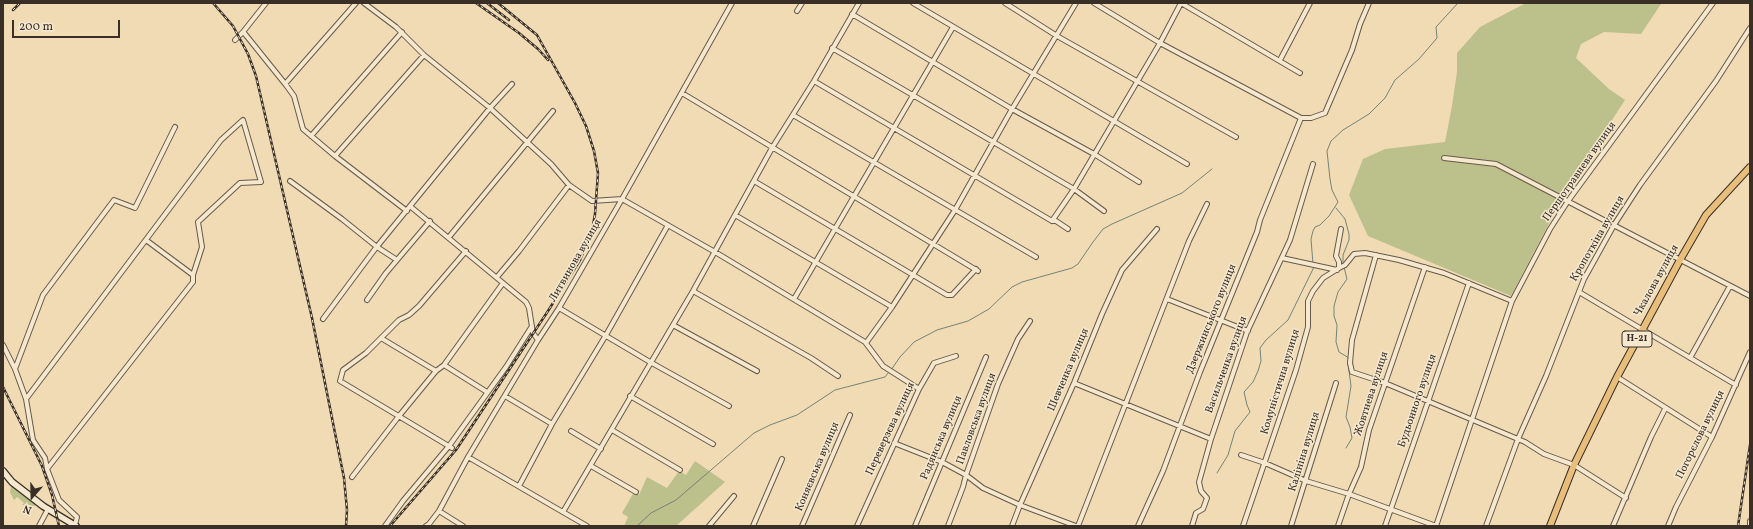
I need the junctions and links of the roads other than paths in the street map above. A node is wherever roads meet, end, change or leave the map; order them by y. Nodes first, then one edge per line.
1 (266, 3) edge
2 (356, 3) edge
3 (364, 3) edge
4 (732, 3) edge
5 (802, 3) edge
6 (859, 3) edge
7 (913, 3) edge
8 (1005, 3) edge
9 (1076, 3) edge
10 (1094, 3) edge
11 (1310, 3) edge
12 (1369, 3) edge
13 (1713, 3) edge
14 (797, 11) dead end
15 (852, 14) junction
16 (953, 27) junction
17 (1750, 28) edge
18 (242, 32) junction
19 (402, 32) junction
20 (1057, 36) junction
21 (235, 40) dead end
22 (1160, 43) junction
23 (832, 48) junction
24 (424, 55) junction
25 (1280, 60) junction
26 (933, 62) junction
27 (1300, 73) dead end
28 (1034, 75) junction
29 (814, 81) junction
30 (1137, 82) junction
31 (285, 84) junction
32 (512, 84) dead end
33 (682, 93) junction
34 (913, 96) junction
35 (490, 108) junction
36 (1012, 109) junction
37 (553, 111) dead end
38 (793, 115) junction
39 (1301, 118) junction
40 (1114, 121) junction
41 (175, 127) dead end
42 (894, 129) junction
43 (311, 136) junction
44 (1236, 137) dead end
45 (527, 141) junction
46 (994, 143) junction
47 (772, 148) junction
48 (1094, 154) junction
49 (335, 156) junction
50 (1444, 158) dead end
51 (874, 162) junction
52 (1187, 164) dead end
53 (1313, 164) dead end
54 (1750, 167) edge
55 (974, 175) junction
56 (290, 180) dead end
57 (754, 181) junction
58 (1139, 182) dead end
59 (569, 185) junction
60 (1074, 189) junction
61 (854, 196) junction
62 (622, 199) junction
63 (1568, 202) junction
64 (1207, 204) dead end
65 (411, 207) junction
66 (954, 210) junction
67 (407, 211) junction
68 (1104, 211) dead end
69 (735, 216) junction
70 (430, 221) junction
71 (1052, 221) junction
72 (668, 225) junction
73 (1614, 226) junction
74 (1068, 229) dead end
75 (1157, 229) dead end
76 (1340, 229) dead end
77 (835, 230) junction
78 (449, 237) junction
79 (146, 240) junction
80 (934, 243) junction
81 (377, 247) junction
82 (466, 251) junction
83 (715, 252) junction
84 (1376, 255) junction
85 (1036, 257) dead end
86 (1282, 258) junction
87 (397, 260) junction
88 (1680, 260) junction
89 (816, 263) junction
90 (1341, 267) junction
91 (1425, 267) junction
92 (912, 274) junction
93 (193, 275) junction
94 (497, 277) junction
95 (503, 283) junction
96 (1469, 283) junction
97 (1730, 286) junction
98 (693, 291) junction
99 (1579, 292) junction
100 (1750, 296) edge
101 (794, 298) junction
102 (1167, 299) junction
103 (368, 300) dead end
104 (1512, 301) junction
105 (892, 307) junction
106 (559, 308) junction
107 (323, 319) dead end
108 (1030, 320) dead end
109 (1222, 321) junction
110 (673, 325) junction
111 (532, 326) junction
112 (1642, 328) junction
113 (1248, 331) junction
114 (606, 335) junction
115 (381, 338) junction
116 (538, 340) junction
117 (866, 343) junction
118 (3, 345) edge
119 (1750, 352) edge
120 (956, 356) dead end
121 (986, 357) dead end
122 (1690, 358) junction
123 (650, 362) junction
124 (444, 366) junction
125 (15, 369) junction
126 (436, 371) junction
127 (757, 371) dead end
128 (838, 376) dead end
129 (1617, 377) junction
130 (1336, 382) dead end
131 (1074, 383) junction
132 (1385, 383) junction
133 (1736, 385) junction
134 (919, 389) junction
135 (487, 392) junction
136 (505, 396) junction
137 (630, 396) junction
138 (26, 399) junction
139 (1427, 402) junction
140 (1126, 404) junction
141 (729, 406) dead end
142 (1666, 409) junction
143 (850, 415) dead end
144 (399, 416) junction
145 (1471, 420) junction
146 (552, 424) junction
147 (1180, 426) junction
148 (612, 430) junction
149 (571, 431) dead end
150 (1712, 437) junction
151 (1211, 439) junction
152 (1518, 439) junction
153 (894, 443) junction
154 (713, 444) dead end
155 (450, 447) junction
156 (601, 449) junction
157 (1241, 455) dead end
158 (468, 457) junction
159 (782, 459) dead end
160 (942, 462) junction
161 (1265, 463) junction
162 (1574, 465) junction
163 (591, 466) junction
164 (47, 469) junction
165 (680, 470) dead end
166 (3, 471) edge
167 (966, 475) junction
168 (352, 477) dead end
169 (1306, 481) junction
170 (519, 486) junction
171 (636, 492) dead end
172 (1349, 494) junction
173 (734, 496) dead end
174 (1626, 498) junction
175 (1020, 505) junction
176 (48, 509) junction
177 (1391, 510) junction
178 (439, 512) junction
179 (563, 512) junction
180 (1750, 521) edge
181 (76, 525) edge
182 (428, 525) edge
183 (39, 526) edge
184 (386, 526) edge
185 (463, 526) edge
186 (587, 526) edge
187 (709, 526) edge
188 (753, 526) edge
189 (802, 526) edge
190 (857, 526) edge
191 (915, 526) edge
192 (948, 526) edge
193 (1012, 526) edge
194 (1077, 526) edge
195 (1138, 526) edge
196 (1192, 526) edge
197 (1243, 526) edge
198 (1291, 526) edge
199 (1338, 526) edge
200 (1385, 526) edge
201 (1436, 526) edge
202 (1486, 526) edge
203 (1550, 526) edge
204 (1613, 526) edge
205 (1668, 526) edge
206 (1750, 526) edge

1 - 18 street
2 - 31 street
3 - 19 street
4 - 33 street, Литвинова вулиця
5 - 14 street
6 - 15 street
7 - 16 street
8 - 20 street
9 - 20 street
10 - 22 street
11 - 25 street
12 - 39 street
13 - 63 street, Першотравнева вулиця
15 - 23 street
15 - 26 street
16 - 26 street
16 - 28 street
17 - 73 street, Кропоткіна вулиця
18 - 21 street
18 - 31 street
19 - 24 street
19 - 43 street
20 - 28 street
20 - 30 street
22 - 25 street
22 - 30 street
22 - 39 street
23 - 29 street
23 - 34 street
24 - 35 street
24 - 49 street
25 - 27 street
26 - 34 street
26 - 36 street
28 - 36 street
28 - 40 street
29 - 38 street
29 - 42 street
30 - 40 street
30 - 44 street
31 - 43 street
32 - 35 street
33 - 47 street
33 - 62 street, Литвинова вулиця
34 - 42 street
34 - 46 street
35 - 45 street
35 - 65 street
36 - 46 street
36 - 48 street
37 - 45 street
38 - 47 street
38 - 51 street
39 - 109 street, Дзержинського вулиця
40 - 48 street
40 - 52 street
41 - 125 street
42 - 51 street
42 - 55 street
43 - 49 street
45 - 59 street
45 - 78 street
46 - 55 street
46 - 60 street
47 - 57 street
47 - 61 street
48 - 58 street
48 - 60 street
49 - 67 street
50 - 63 street
51 - 61 street
51 - 66 street
53 - 86 street, Васильченка вулиця
54 - 88 main road, Чкалова вулиця / Н-21
55 - 66 street
55 - 71 street
56 - 81 street
57 - 69 street
57 - 77 street
59 - 62 street
59 - 94 street
60 - 68 street
60 - 71 street
61 - 77 street
61 - 80 street
62 - 72 street
62 - 106 street, Литвинова вулиця
63 - 73 street
63 - 104 street, Першотравнева вулиця
64 - 102 street
65 - 67 street
65 - 70 street
66 - 80 street
66 - 85 street
67 - 81 street
69 - 83 street
69 - 89 street
70 - 78 street
70 - 87 street
71 - 74 street
72 - 83 street
72 - 114 street
73 - 88 street
73 - 99 street, Кропоткіна вулиця
75 - 131 street, Шевченка вулиця
76 - 90 street
77 - 89 street
77 - 92 street
78 - 82 street
79 - 93 street
79 - 93 street
79 - 138 street
80 - 92 street
80 - 92 street
81 - 87 street
81 - 107 street
82 - 94 street
82 - 115 street
83 - 98 street
83 - 101 street
84 - 90 street, Комуністична вулиця
84 - 91 street
84 - 132 street
86 - 90 street
86 - 113 street, Васильченка вулиця
87 - 103 street
88 - 97 street
88 - 112 main road, Чкалова вулиця / Н-21
89 - 101 street
89 - 105 street
90 - 161 street, Комуністична вулиця
91 - 96 street
91 - 132 street, Жовтнева вулиця
92 - 105 street
93 - 164 street
94 - 95 street
95 - 111 street
95 - 124 street
96 - 104 street
96 - 139 street, Будьонного вулиця
97 - 100 street
97 - 122 street
98 - 110 street
98 - 128 street
99 - 112 street
99 - 152 street, Кропоткіна вулиця
101 - 117 street
102 - 109 street
102 - 140 street
104 - 145 street, Першотравнева вулиця
105 - 117 street
106 - 114 street
106 - 116 street, Литвинова вулиця
108 - 167 street, Павловська вулиця
109 - 113 street
109 - 147 street, Дзержинського вулиця
110 - 123 street
110 - 127 street
111 - 116 street
111 - 135 street
112 - 122 street
112 - 129 main road, Чкалова вулиця / Н-21
113 - 151 street, Васильченка вулиця
114 - 123 street
114 - 146 street
115 - 126 street
115 - 144 street
116 - 136 street, Литвинова вулиця
117 - 134 street
118 - 125 street
119 - 133 street, Погорєлова вулиця
120 - 134 street, Переверзєва вулиця
121 - 160 street, Радянська вулиця
122 - 133 street
123 - 137 street
123 - 141 street
124 - 126 street
124 - 135 street
125 - 138 street
126 - 144 street
129 - 142 street
129 - 162 main road, Чкалова вулиця / Н-21
130 - 169 street, Калініна вулиця
131 - 140 street
131 - 175 street, Шевченка вулиця
132 - 139 street
132 - 172 street, Жовтнева вулиця
133 - 150 street, Погорєлова вулиця
134 - 153 street, Переверзєва вулиця
135 - 155 street
136 - 146 street
136 - 158 street, Литвинова вулиця
137 - 148 street
137 - 154 street
138 - 164 street
139 - 145 street
139 - 177 street, Будьонного вулиця
140 - 147 street
140 - 194 street
142 - 150 street
142 - 174 street
143 - 189 street, Коняєвська вулиця
144 - 155 street
144 - 168 street
145 - 152 street
145 - 201 street, Першотравнева вулиця
146 - 170 street
147 - 151 street
147 - 195 street, Дзержинського вулиця
148 - 156 street
148 - 165 street
149 - 156 street
150 - 205 street, Погорєлова вулиця
151 - 196 street, Васильченка вулиця
152 - 162 street
152 - 202 street, Кропоткіна вулиця
153 - 160 street
153 - 190 street, Переверзєва вулиця
155 - 184 street
156 - 163 street
157 - 161 street
158 - 170 street
158 - 178 street, Литвинова вулиця
159 - 188 street
160 - 167 street
160 - 191 street, Радянська вулиця
161 - 169 street
161 - 197 street, Комуністична вулиця
162 - 174 street
162 - 203 main road, Чкалова вулиця / Н-21
163 - 171 street
163 - 179 street
164 - 181 street
166 - 176 main road
167 - 175 street
167 - 192 street, Павловська вулиця
169 - 172 street
169 - 198 street, Калініна вулиця
170 - 179 street
172 - 177 street
172 - 199 street, Жовтнева вулиця
173 - 187 street
174 - 204 street
175 - 193 street, Шевченка вулиця
175 - 194 street
176 - 181 main road
176 - 183 street
177 - 200 street, Будьонного вулиця
177 - 201 street
178 - 182 street, Литвинова вулиця
178 - 185 street
179 - 186 street
180 - 206 street

